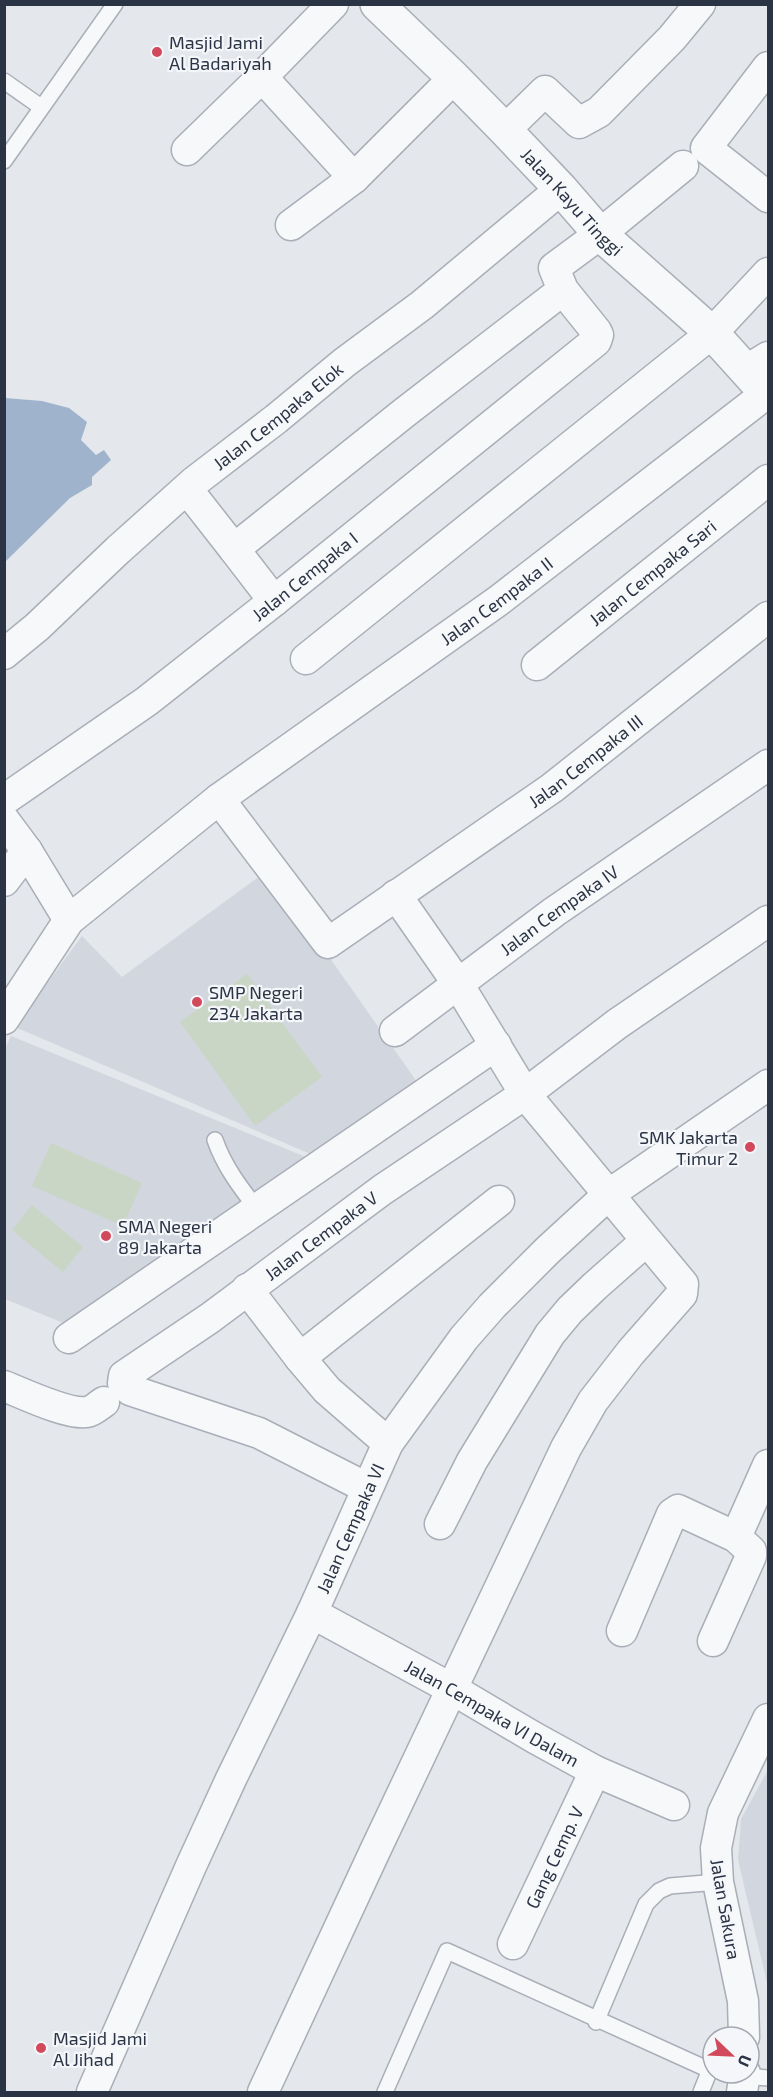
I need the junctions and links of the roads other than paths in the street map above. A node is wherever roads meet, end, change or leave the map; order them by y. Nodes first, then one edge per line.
1 (333, 4) edge
2 (377, 4) edge
3 (700, 4) edge
4 (114, 5) edge
5 (767, 72) edge
6 (262, 77) junction
7 (454, 78) junction
8 (4, 81) edge
9 (40, 107) junction
10 (505, 130) junction
11 (187, 150) dead end
12 (4, 160) edge
13 (683, 166) dead end
14 (354, 178) junction
15 (561, 189) junction
16 (768, 197) edge
17 (291, 225) dead end
18 (600, 234) junction
19 (768, 273) edge
20 (564, 290) junction
21 (712, 333) junction
22 (763, 379) edge
23 (768, 480) edge
24 (187, 489) junction
25 (234, 549) junction
26 (274, 602) junction
27 (768, 617) edge
28 (4, 654) edge
29 (306, 659) dead end
30 (537, 665) dead end
31 (768, 765) edge
32 (219, 799) junction
33 (4, 800) edge
34 (4, 820) edge
35 (27, 851) junction
36 (4, 881) edge
37 (396, 895) junction
38 (69, 920) junction
39 (768, 921) edge
40 (458, 984) junction
41 (4, 1019) edge
42 (395, 1031) dead end
43 (496, 1045) junction
44 (768, 1085) edge
45 (525, 1094) junction
46 (215, 1140) dead end
47 (608, 1195) junction
48 (499, 1201) dead end
49 (257, 1209) junction
50 (646, 1241) junction
51 (247, 1289) junction
52 (69, 1338) dead end
53 (300, 1358) junction
54 (4, 1386) edge
55 (114, 1393) junction
56 (388, 1443) junction
57 (768, 1465) edge
58 (367, 1488) junction
59 (440, 1524) dead end
60 (736, 1537) junction
61 (312, 1613) junction
62 (622, 1631) dead end
63 (713, 1641) dead end
64 (452, 1689) junction
65 (768, 1719) edge
66 (595, 1771) junction
67 (674, 1805) dead end
68 (718, 1882) junction
69 (513, 1944) dead end
70 (597, 2021) junction
71 (744, 2025) edge
72 (92, 2092) edge
73 (264, 2092) edge
74 (385, 2092) edge
75 (701, 2092) edge

1 - 6 street
2 - 7 street, Jalan Kayu Tinggi
3 - 10 street
4 - 9 lane
5 - 16 street
6 - 11 street
6 - 14 street
7 - 10 street, Jalan Kayu Tinggi
7 - 14 street
8 - 9 lane
9 - 12 lane
10 - 15 street, Jalan Kayu Tinggi
13 - 18 street
14 - 17 street
15 - 18 street, Jalan Kayu Tinggi
15 - 24 street, Jalan Cempaka Elok
18 - 20 street
18 - 21 street, Jalan Kayu Tinggi
19 - 21 street
20 - 25 street
20 - 26 street, Jalan Cempaka I
21 - 22 street, Jalan Kayu Tinggi
21 - 29 street
22 - 32 street, Jalan Cempaka II
23 - 30 street, Jalan Cempaka Sari
24 - 25 street
24 - 28 street, Jalan Cempaka Elok
25 - 26 street
26 - 33 street, Jalan Cempaka I
27 - 37 street, Jalan Cempaka III
31 - 40 street, Jalan Cempaka IV
32 - 37 street, Jalan Cempaka III
32 - 38 street, Jalan Cempaka II
34 - 35 street
35 - 36 street
35 - 38 street
37 - 40 street
38 - 41 street, Jalan Cempaka II
39 - 45 street, Jalan Cempaka V
40 - 42 street, Jalan Cempaka IV
40 - 43 street
43 - 45 street
43 - 49 street
44 - 47 street, Jalan Cempaka VI
45 - 47 street
45 - 51 street, Jalan Cempaka V
46 - 49 lane
47 - 50 street
47 - 56 street, Jalan Cempaka VI
48 - 53 street
49 - 52 street
50 - 59 street
50 - 64 street
51 - 53 street
51 - 55 street, Jalan Cempaka V
53 - 56 street
54 - 55 street
55 - 58 street
56 - 58 street, Jalan Cempaka VI
57 - 60 street
58 - 61 street, Jalan Cempaka VI
60 - 62 street
60 - 63 street
61 - 64 street, Jalan Cempaka VI Dalam
61 - 72 street, Jalan Cempaka VI
64 - 66 street, Jalan Cempaka VI Dalam
64 - 73 street
65 - 68 street, Jalan Sakura
66 - 67 street, Jalan Cempaka VI Dalam
66 - 69 street, Gang Cemp. V
68 - 70 lane
68 - 71 street, Jalan Sakura
70 - 74 lane
70 - 75 lane

